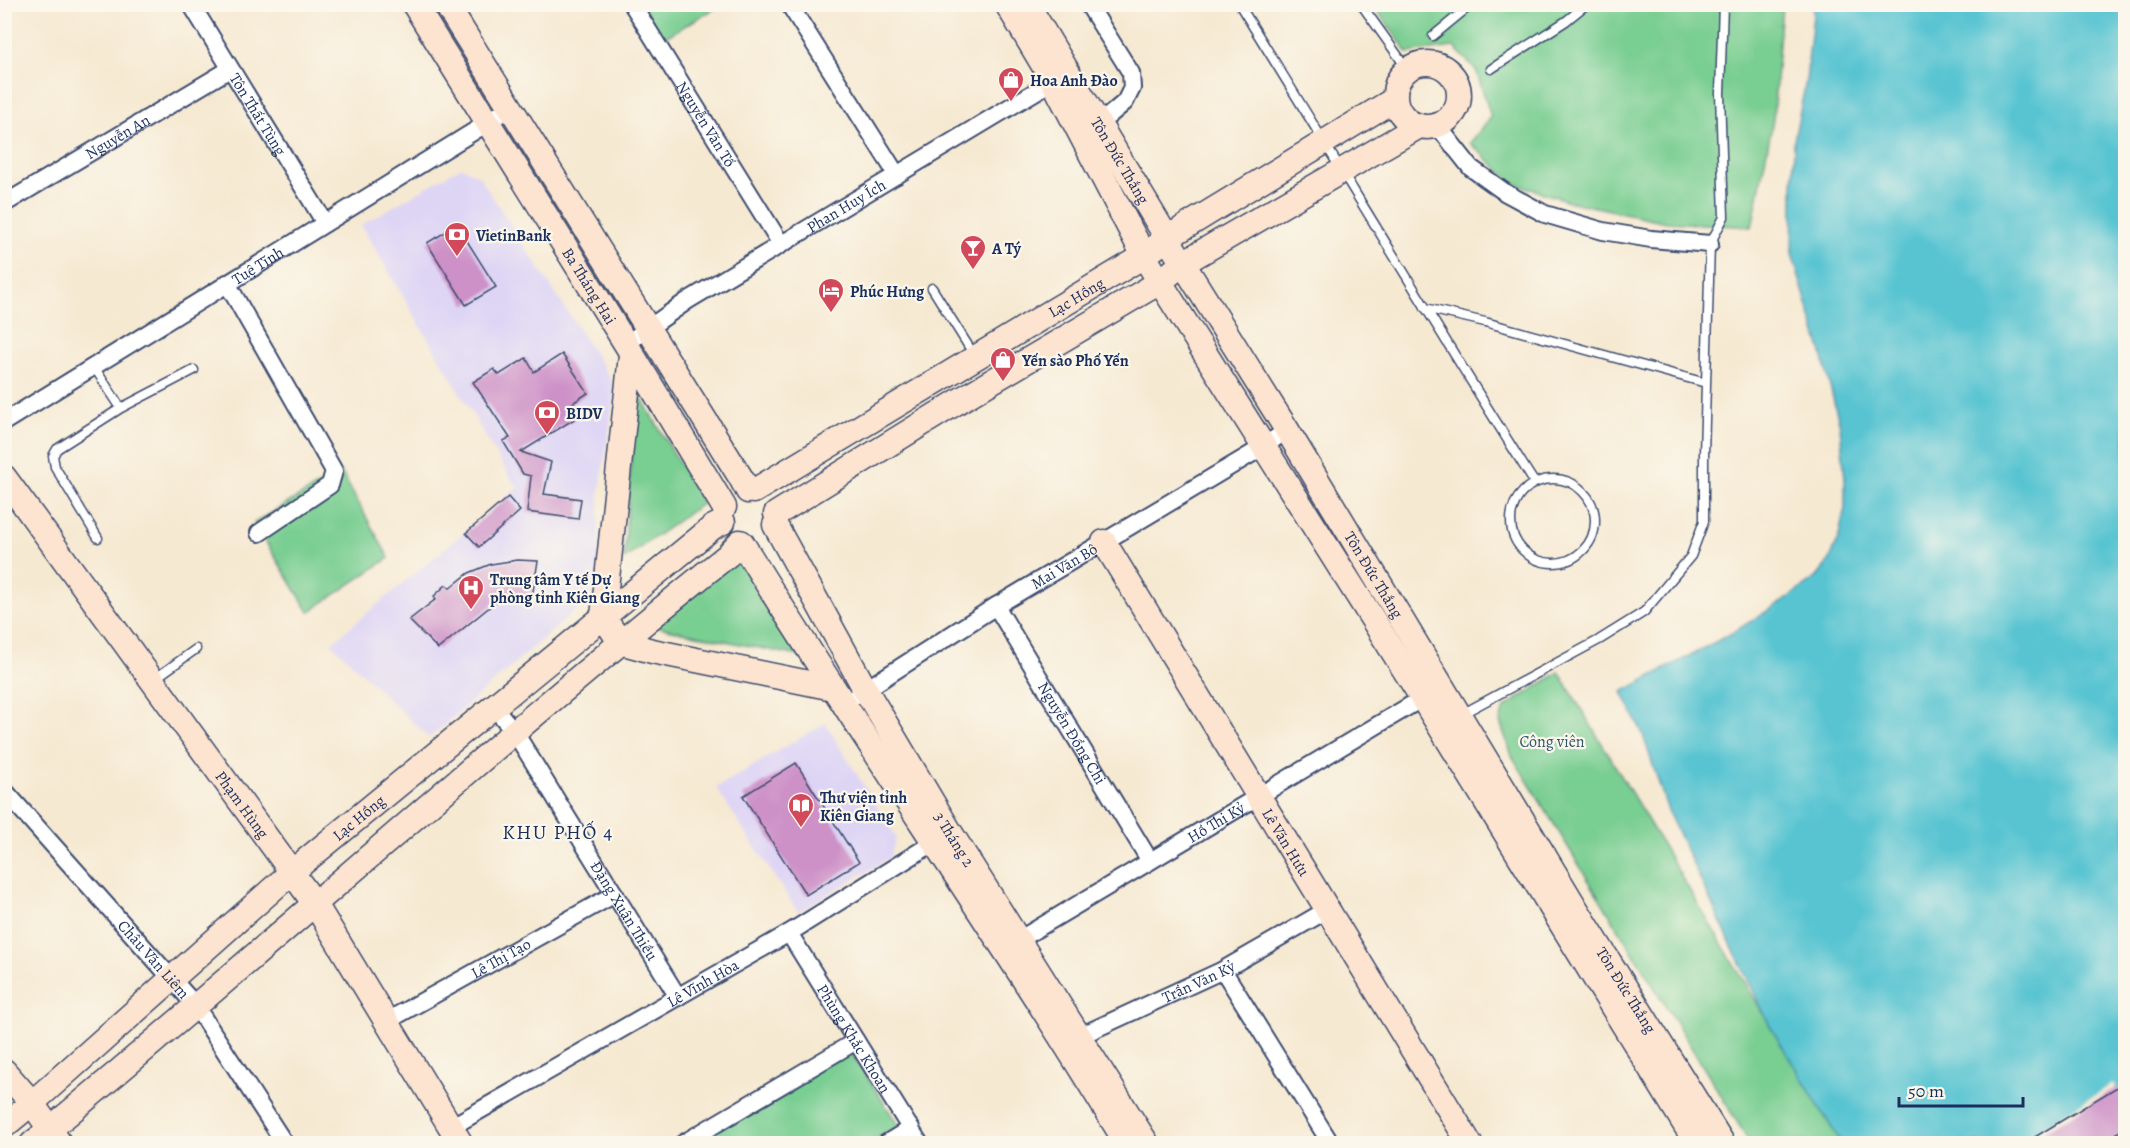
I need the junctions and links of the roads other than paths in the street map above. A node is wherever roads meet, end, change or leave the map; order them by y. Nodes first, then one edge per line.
1 (191, 4) edge
2 (414, 4) edge
3 (446, 4) edge
4 (633, 4) edge
5 (789, 4) edge
6 (1007, 4) edge
7 (1027, 4) edge
8 (1089, 4) edge
9 (1239, 4) edge
10 (1361, 4) edge
11 (1472, 4) edge
12 (1587, 4) edge
13 (1723, 4) edge
14 (1433, 36) dead end
15 (230, 69) junction
16 (1491, 69) dead end
17 (1408, 70) junction
18 (1059, 74) junction
19 (1395, 99) junction
20 (509, 107) junction
21 (489, 122) junction
22 (1099, 124) junction
23 (1428, 126) junction
24 (1326, 143) junction
25 (1343, 172) junction
26 (897, 175) junction
27 (4, 204) edge
28 (325, 223) junction
29 (1167, 238) junction
30 (782, 244) junction
31 (1710, 244) junction
32 (1144, 256) junction
33 (1183, 262) junction
34 (1160, 282) junction
35 (227, 283) junction
36 (932, 288) dead end
37 (1425, 308) junction
38 (648, 327) junction
39 (629, 349) junction
40 (975, 358) junction
41 (94, 367) junction
42 (194, 370) dead end
43 (948, 375) junction
44 (1706, 382) junction
45 (962, 399) junction
46 (121, 408) junction
47 (4, 422) edge
48 (1287, 430) junction
49 (1263, 447) junction
50 (4, 477) edge
51 (1534, 482) junction
52 (751, 491) junction
53 (724, 514) junction
54 (775, 520) junction
55 (259, 533) dead end
56 (98, 538) dead end
57 (1104, 542) junction
58 (741, 543) junction
59 (996, 606) junction
60 (603, 616) junction
61 (620, 642) junction
62 (196, 649) dead end
63 (153, 680) junction
64 (865, 689) junction
65 (1432, 692) junction
66 (839, 696) junction
67 (494, 707) junction
68 (1459, 715) junction
69 (514, 731) junction
70 (4, 790) edge
71 (1258, 795) junction
72 (942, 837) junction
73 (1150, 861) junction
74 (293, 871) junction
75 (615, 894) junction
76 (315, 904) junction
77 (1327, 910) junction
78 (789, 933) junction
79 (1020, 939) junction
80 (1223, 970) junction
81 (173, 978) junction
82 (678, 997) junction
83 (195, 1005) junction
84 (387, 1021) junction
85 (856, 1041) junction
86 (1076, 1045) junction
87 (4, 1071) edge
88 (32, 1103) junction
89 (4, 1126) edge
90 (910, 1128) junction
91 (456, 1135) edge
92 (47, 1139) edge
93 (285, 1143) edge
94 (682, 1143) edge
95 (885, 1143) edge
96 (920, 1143) edge
97 (1126, 1143) edge
98 (1148, 1143) edge
99 (1331, 1143) edge
100 (1470, 1143) edge
101 (1697, 1143) edge
102 (1723, 1143) edge

1 - 15 street, Tôn Thất Tùng
2 - 21 street, Ba Tháng Hai
3 - 20 street, Ba Tháng Hai
4 - 30 street, Nguyễn Văn Tố
5 - 26 street
6 - 18 street, Tôn Đức Thắng
7 - 18 street, Tôn Đức Thắng
8 - 22 street
9 - 24 lane
10 - 17 lane
11 - 14 lane
12 - 16 lane
13 - 31 lane
15 - 27 street, Nguyễn An
15 - 28 street, Tôn Thất Tùng
17 - 19 street
17 - 23 street
18 - 22 street, Tôn Đức Thắng
18 - 26 street, Phan Huy Ích
18 - 32 street, Tôn Đức Thắng
19 - 23 street
19 - 24 street, Lạc Hồng
20 - 21 street, Tuệ Tĩnh
20 - 38 street, Ba Tháng Hai
21 - 28 street, Tuệ Tĩnh
21 - 39 street, Ba Tháng Hai
22 - 29 street, Tôn Đức Thắng
23 - 25 street, Lạc Hồng
23 - 31 street
24 - 25 lane
24 - 29 street, Lạc Hồng
25 - 33 street, Lạc Hồng
25 - 37 lane
26 - 30 street, Phan Huy Ích
28 - 35 street, Tuệ Tĩnh
29 - 32 street, Lạc Hồng
29 - 33 street, Tôn Đức Thắng
30 - 38 street, Phan Huy Ích
31 - 44 lane
32 - 34 street, Tôn Đức Thắng
32 - 40 street, Lạc Hồng
33 - 34 street, Lạc Hồng
33 - 48 street, Tôn Đức Thắng
34 - 45 street, Lạc Hồng
34 - 49 street, Tôn Đức Thắng
35 - 41 street, Tuệ Tĩnh
35 - 55 street
36 - 40 lane
37 - 44 lane
37 - 51 lane
38 - 39 street, Phan Huy Ích
38 - 52 street, Ba Tháng Hai
39 - 53 street, Ba Tháng Hai
39 - 60 street
40 - 43 street, Lạc Hồng
41 - 46 lane
41 - 47 street, Tuệ Tĩnh
42 - 46 lane
43 - 45 street
43 - 52 street, Lạc Hồng
44 - 68 lane
45 - 54 street, Lạc Hồng
46 - 56 lane
48 - 49 street, Mai Văn Bộ
48 - 65 street, Tôn Đức Thắng
49 - 57 street, Mai Văn Bộ
49 - 65 street, Tôn Đức Thắng
50 - 63 street, Phạm Hùng
51 - 51 lane
52 - 53 street
52 - 54 street
53 - 58 street
53 - 60 street, Lạc Hồng
54 - 58 street
54 - 64 street, 3 Tháng 2
57 - 59 street, Mai Văn Bộ
57 - 71 street, Lê Văn Hưu
58 - 61 street
58 - 66 street, 3 Tháng 2
59 - 64 street, Mai Văn Bộ
59 - 73 street, Nguyễn Đổng Chi
60 - 61 street
60 - 67 street, Lạc Hồng
61 - 66 street
61 - 69 street
62 - 63 lane
63 - 74 street, Phạm Hùng
64 - 66 street, Mai Văn Bộ
64 - 72 street, 3 Tháng 2
65 - 68 street, Tôn Đức Thắng
65 - 71 street, Hồ Thị Kỷ
65 - 101 street, Tôn Đức Thắng
66 - 72 street, 3 Tháng 2
67 - 69 street, Đặng Xuân Thiều
67 - 74 street, Lạc Hồng
68 - 102 street, Tôn Đức Thắng
69 - 75 street, Đặng Xuân Thiều
69 - 76 street
70 - 81 street, Châu Văn Liêm
71 - 73 street, Hồ Thị Kỷ
71 - 77 street, Lê Văn Hưu
72 - 78 street, Lê Vĩnh Hòa
72 - 79 street, 3 Tháng 2
72 - 86 street, 3 Tháng 2
73 - 79 street, Hồ Thị Kỷ
74 - 76 street, Phạm Hùng
74 - 81 street, Lạc Hồng
75 - 82 street, Đặng Xuân Thiều
75 - 84 street, Lê Thị Tạo
76 - 83 street
76 - 84 street, Phạm Hùng
77 - 80 street, Trần Văn Kỷ
77 - 100 street, Lê Văn Hưu
78 - 82 street, Lê Vĩnh Hòa
78 - 85 street, Phùng Khắc Khoan
79 - 86 street, 3 Tháng 2
80 - 86 street, Trần Văn Kỷ
80 - 99 street
81 - 83 street, Châu Văn Liêm
81 - 88 street, Lạc Hồng
82 - 91 street, Lê Vĩnh Hòa
83 - 92 street
83 - 93 street, Châu Văn Liêm
84 - 91 street, Phạm Hùng
85 - 90 street, Phùng Khắc Khoan
85 - 94 street
86 - 97 street, 3 Tháng 2
86 - 98 street, 3 Tháng 2
87 - 88 street
88 - 89 street, Lạc Hồng
88 - 92 street
90 - 95 street
90 - 96 street, Phùng Khắc Khoan

